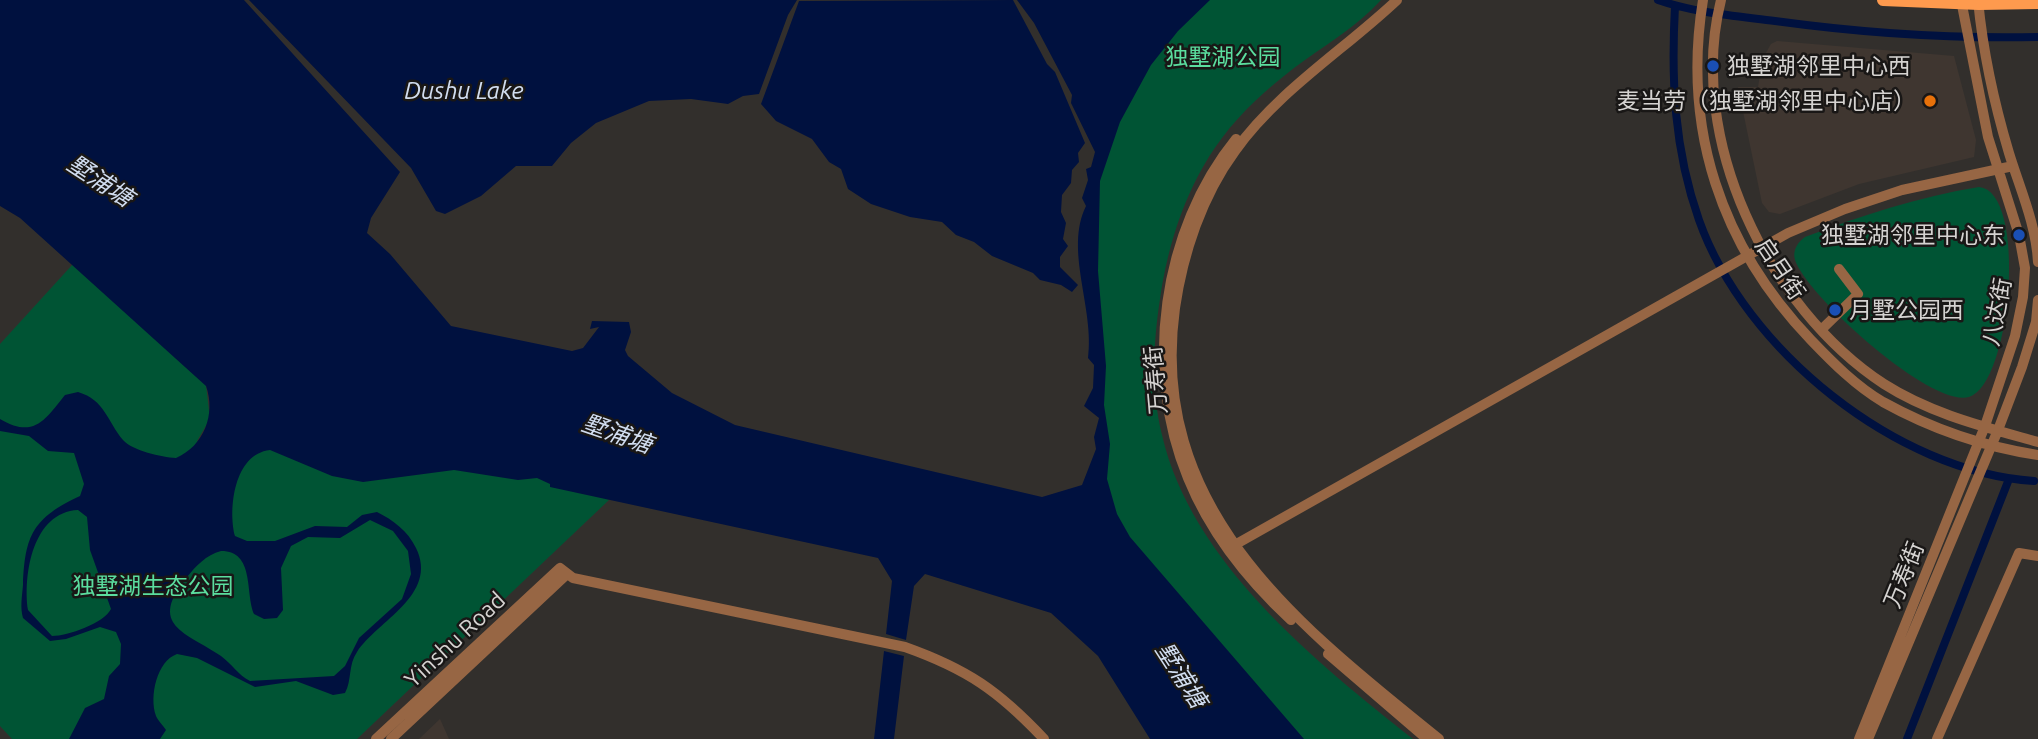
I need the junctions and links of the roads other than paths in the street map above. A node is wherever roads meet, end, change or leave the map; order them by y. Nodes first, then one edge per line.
1 (1388, 0) edge
2 (1397, 0) edge
3 (1703, 0) edge
4 (1721, 0) edge
5 (1883, 0) edge
6 (1961, 2) edge
7 (1978, 2) edge
8 (2038, 2) edge
9 (2013, 166) junction
10 (1999, 170) junction
11 (1760, 248) junction
12 (1745, 256) junction
13 (2038, 262) edge
14 (1839, 269) dead end
15 (2038, 300) edge
16 (1822, 328) junction
17 (1985, 426) junction
18 (1998, 430) junction
19 (1985, 442) junction
20 (2038, 442) edge
21 (2038, 455) edge
22 (1967, 483) junction
23 (1231, 547) junction
24 (2038, 556) edge
25 (563, 572) junction
26 (376, 739) edge
27 (391, 739) edge
28 (1044, 739) edge
29 (1427, 739) edge
30 (1439, 739) edge
31 (1859, 739) edge
32 (1868, 739) edge
33 (1937, 739) edge

1 - 23 street, 万寿街
2 - 23 street, 万寿街
3 - 12 street, 启月街
4 - 11 street, 启月街
5 - 6 main road
6 - 7 main road
6 - 10 street, 八达街
7 - 8 main road
7 - 9 street, 八达街
9 - 10 street
9 - 13 street, 八达街
10 - 11 street
10 - 17 street, 八达街
11 - 12 street
11 - 16 street, 启月街
12 - 19 street, 启月街
12 - 23 street
14 - 16 street
15 - 18 street, 八达街
16 - 17 street, 启月街
17 - 18 street, 启月街
17 - 19 street, 万寿街
18 - 19 street, 万寿街
18 - 20 street, 启月街
19 - 21 street, 启月街
19 - 22 street, 万寿街
19 - 22 street, 万寿街
22 - 31 street, 万寿街
22 - 32 street, 万寿街
23 - 29 street, 万寿街
23 - 30 street, 万寿街
24 - 33 street
25 - 26 street, Yinshu Road
25 - 27 street, Yinshu Road
25 - 28 street

